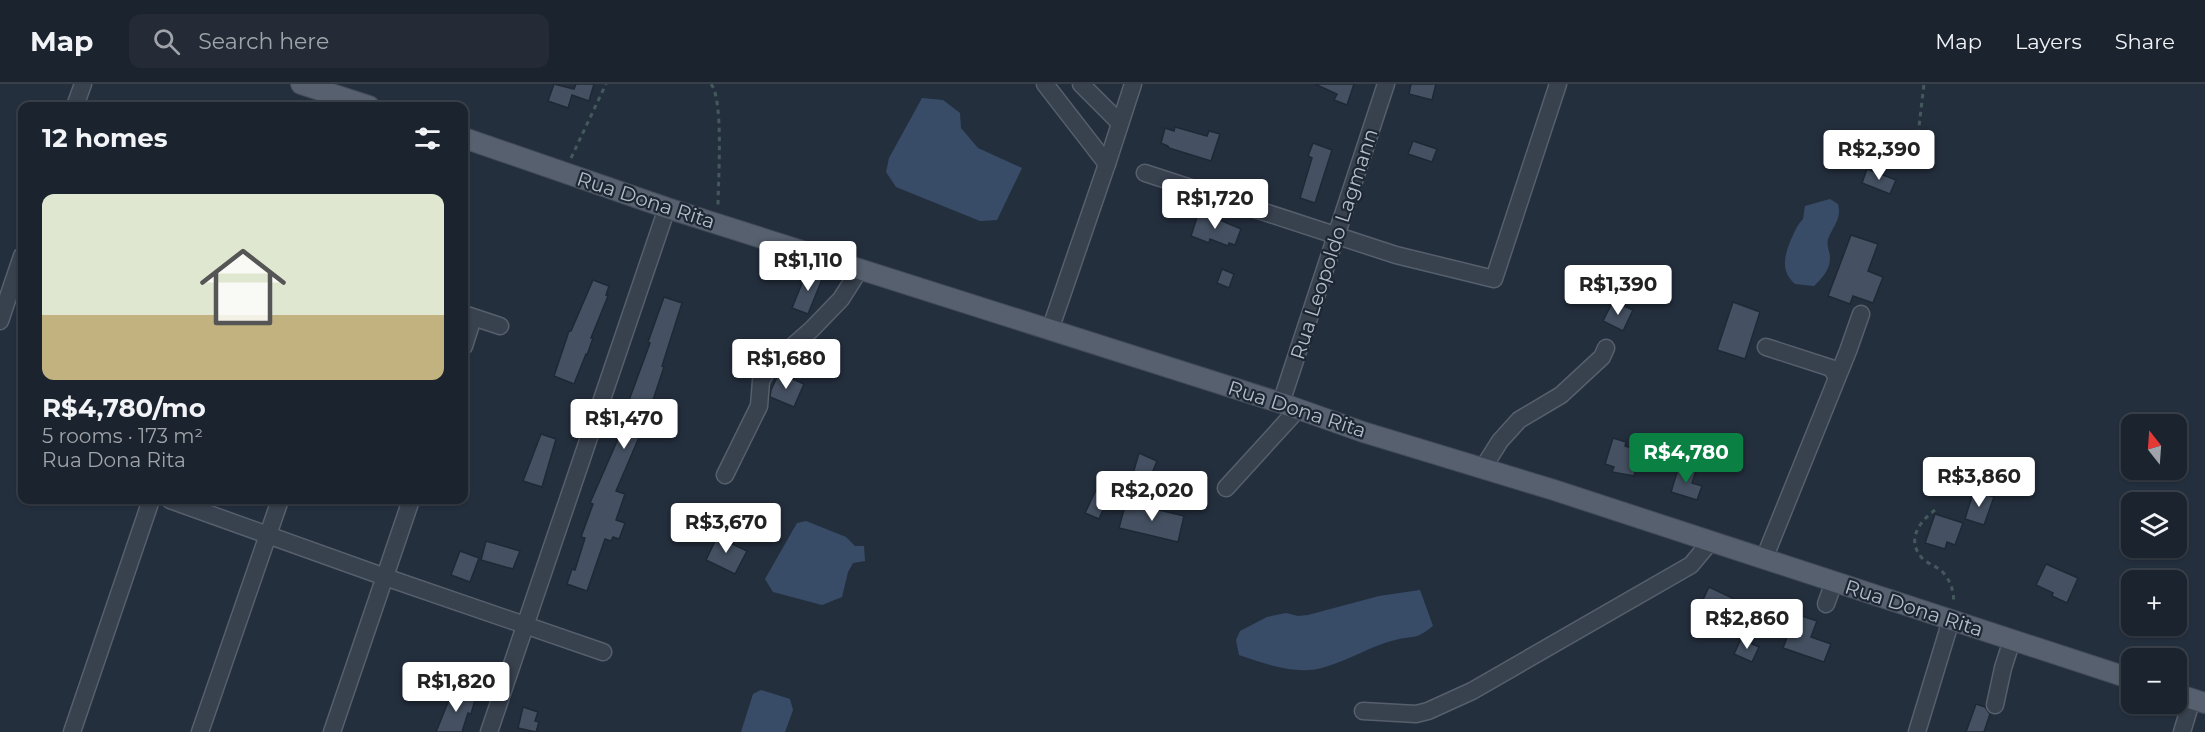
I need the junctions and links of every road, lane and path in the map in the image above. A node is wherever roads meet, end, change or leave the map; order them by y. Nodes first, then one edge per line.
1 (83, 84) edge
2 (606, 84) edge
3 (711, 84) edge
4 (1045, 84) edge
5 (1081, 84) edge
6 (1133, 84) edge
7 (1386, 84) edge
8 (1558, 84) edge
9 (1924, 84) edge
10 (308, 85) edge
11 (76, 102) edge
12 (357, 102) edge
13 (1120, 123) junction
14 (468, 139) edge
15 (1915, 160) dead end
16 (1107, 164) junction
17 (564, 172) junction
18 (1145, 173) dead end
19 (667, 208) junction
20 (718, 224) junction
21 (1338, 235) junction
22 (18, 268) edge
23 (860, 269) junction
24 (1861, 314) dead end
25 (468, 316) edge
26 (0, 321) edge
27 (501, 326) dead end
28 (1050, 330) junction
29 (1766, 347) dead end
30 (1606, 348) dead end
31 (1837, 377) junction
32 (1290, 406) junction
33 (1483, 468) junction
34 (725, 475) dead end
35 (1226, 488) dead end
36 (150, 504) edge
37 (181, 504) edge
38 (278, 504) edge
39 (410, 504) edge
40 (1935, 510) dead end
41 (267, 534) junction
42 (1711, 541) junction
43 (1764, 559) junction
44 (385, 577) junction
45 (1834, 582) junction
46 (1826, 604) dead end
47 (1954, 621) junction
48 (526, 624) junction
49 (2012, 640) junction
50 (603, 652) dead end
51 (2121, 675) edge
52 (2191, 698) edge
53 (1995, 705) dead end
54 (1363, 711) dead end
55 (72, 732) edge
56 (200, 732) edge
57 (332, 732) edge
58 (489, 732) edge
59 (1917, 732) edge
60 (2182, 732) edge

1 - 11 street
2 - 17 path
3 - 20 path
4 - 16 street
5 - 13 street
6 - 13 street
7 - 21 street, Rua Leopoldo Lagmann
8 - 21 street
9 - 15 path
10 - 12 main road
13 - 16 street
14 - 17 main road, Rua Dona Rita
16 - 28 street
17 - 19 main road, Rua Dona Rita
18 - 21 street
19 - 20 main road, Rua Dona Rita
19 - 48 street
20 - 23 main road, Rua Dona Rita
21 - 32 street, Rua Leopoldo Lagmann
22 - 26 street
23 - 28 main road, Rua Dona Rita
23 - 34 street
24 - 31 street
25 - 27 street
28 - 32 main road, Rua Dona Rita
29 - 31 street
30 - 33 street
31 - 43 street
32 - 33 main road, Rua Dona Rita
32 - 35 street
33 - 42 main road, Rua Dona Rita
36 - 55 street
37 - 41 street
38 - 41 street
39 - 44 street
40 - 47 path
41 - 44 street
41 - 56 street
42 - 43 main road, Rua Dona Rita
42 - 54 street
43 - 45 main road, Rua Dona Rita
44 - 48 street
44 - 57 street
45 - 46 street
45 - 47 main road, Rua Dona Rita
47 - 49 main road, Rua Dona Rita
47 - 59 street
48 - 50 street
48 - 58 street
49 - 51 main road, Rua Dona Rita
49 - 53 street
52 - 60 street

